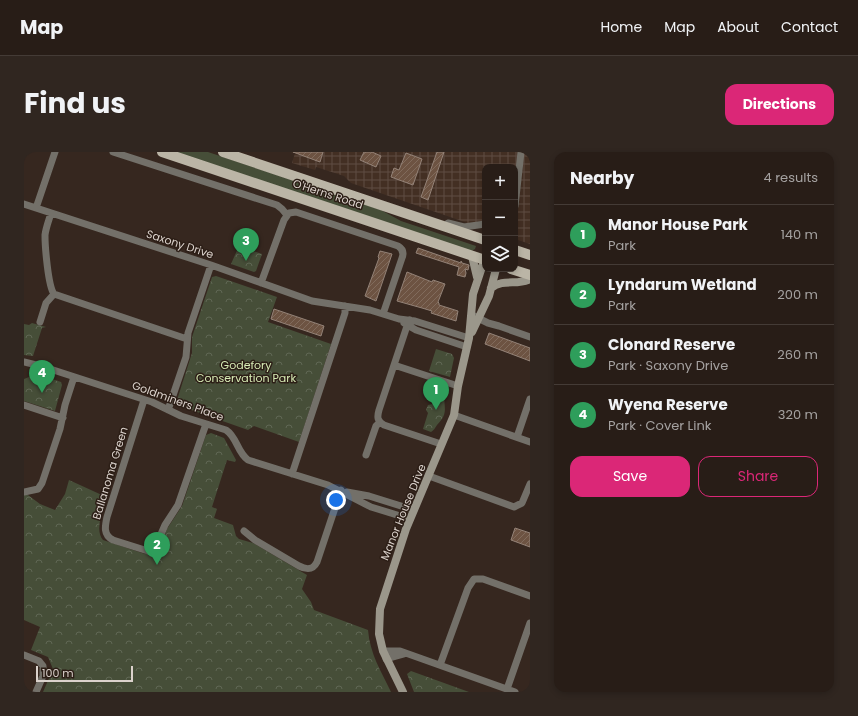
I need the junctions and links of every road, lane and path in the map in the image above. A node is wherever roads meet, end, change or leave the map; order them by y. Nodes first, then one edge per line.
1 (54, 152) edge
2 (113, 152) edge
3 (162, 152) edge
4 (223, 152) edge
5 (522, 152) edge
6 (517, 164) edge
7 (516, 200) edge
8 (24, 204) edge
9 (36, 208) junction
10 (51, 213) junction
11 (287, 215) junction
12 (421, 218) junction
13 (482, 224) edge
14 (482, 239) edge
15 (518, 251) edge
16 (530, 255) edge
17 (472, 256) junction
18 (482, 258) edge
19 (211, 265) junction
20 (482, 267) edge
21 (518, 271) edge
22 (495, 272) edge
23 (530, 275) edge
24 (530, 279) edge
25 (477, 280) junction
26 (261, 283) junction
27 (491, 288) junction
28 (54, 294) junction
29 (345, 306) junction
30 (384, 314) junction
31 (476, 315) junction
32 (40, 322) dead end
33 (409, 323) junction
34 (530, 337) edge
35 (469, 338) junction
36 (187, 339) junction
37 (467, 347) junction
38 (24, 362) edge
39 (394, 365) junction
40 (39, 366) junction
41 (24, 368) edge
42 (74, 377) junction
43 (458, 386) junction
44 (530, 399) edge
45 (144, 400) junction
46 (24, 405) edge
47 (168, 410) junction
48 (454, 415) junction
49 (63, 418) junction
50 (380, 422) junction
51 (206, 424) junction
52 (517, 437) junction
53 (530, 442) edge
54 (441, 444) junction
55 (366, 455) dead end
56 (292, 474) junction
57 (429, 476) junction
58 (530, 484) edge
59 (341, 490) junction
60 (24, 492) edge
61 (414, 510) junction
62 (410, 519) junction
63 (244, 531) dead end
64 (530, 596) edge
65 (530, 623) edge
66 (24, 655) edge
67 (384, 655) junction
68 (440, 665) junction
69 (506, 689) junction
70 (36, 692) edge
71 (403, 692) edge
72 (515, 692) edge

1 - 9 street
2 - 11 street
3 - 17 main road, O'Herns Road
4 - 12 main road, O'Herns Road
5 - 6 street
5 - 7 street
8 - 9 street, Saxony Drive
9 - 10 street, Saxony Drive
10 - 19 street, Saxony Drive
10 - 28 street
11 - 26 street
11 - 30 street
12 - 13 street
12 - 14 main road, O'Herns Road
15 - 16 main road
17 - 18 main road, O'Herns Road
17 - 25 street
19 - 26 street, Saxony Drive
19 - 36 street
20 - 25 street, Manor House Drive
21 - 23 main road
22 - 27 street, Manor House Drive
24 - 27 street
25 - 31 street, Manor House Drive
26 - 29 street, Saxony Drive
27 - 31 street, Manor House Drive
28 - 32 street
28 - 36 street
29 - 30 street, Saxony Drive
29 - 56 street
30 - 33 street, Saxony Drive
31 - 34 street
31 - 35 street, Manor House Drive
33 - 35 street, Saxony Drive
33 - 37 street, Saxony Drive
33 - 39 street
35 - 37 street, Manor House Drive
36 - 47 street
37 - 43 street, Manor House Drive
38 - 40 street, Goldminers Place
39 - 43 street
39 - 50 street
40 - 41 street, Goldminers Place
40 - 42 street, Goldminers Place
42 - 45 street, Goldminers Place
42 - 49 street
43 - 48 street, Manor House Drive
44 - 52 street
45 - 47 street, Goldminers Place
45 - 51 street, Ballanoma Green
46 - 49 street
47 - 51 street, Goldminers Place
48 - 52 street
48 - 54 street, Manor House Drive
49 - 60 street
50 - 54 street
50 - 55 street
51 - 56 street, Goldminers Place
52 - 53 street
54 - 57 street, Manor House Drive
56 - 59 street, Goldminers Place
57 - 58 street
57 - 61 street, Manor House Drive
59 - 61 street, Goldminers Place
59 - 62 street, Goldminers Place
59 - 63 street
61 - 62 street, Manor House Drive
62 - 67 street, Manor House Drive
64 - 68 street
65 - 69 street
66 - 70 street
67 - 68 street
67 - 71 street, Manor House Drive
68 - 69 street
69 - 72 street

